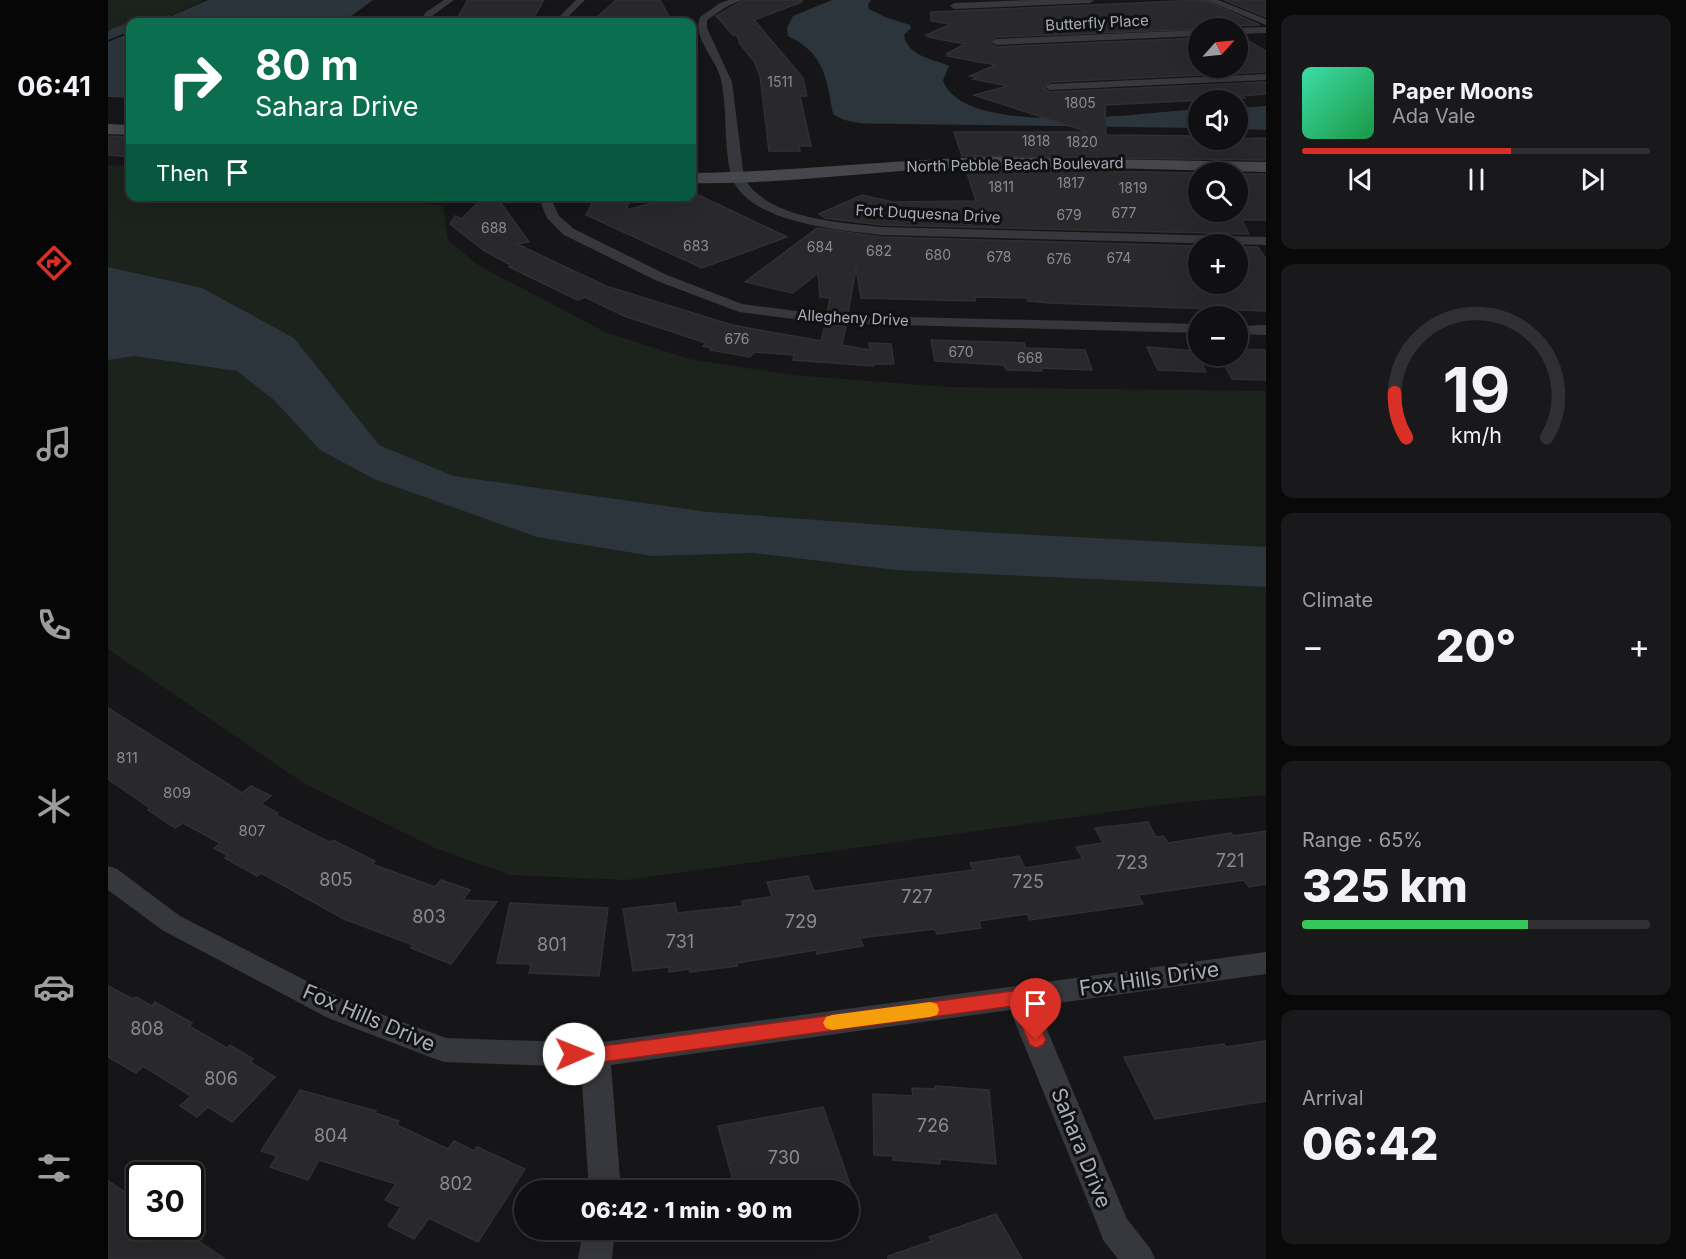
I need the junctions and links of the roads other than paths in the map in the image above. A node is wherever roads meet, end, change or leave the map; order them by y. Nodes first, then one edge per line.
1 (450, 0) edge
2 (581, 0) edge
3 (738, 0) edge
4 (1090, 0) edge
5 (1210, 0) edge
6 (954, 6) dead end
7 (426, 18) edge
8 (562, 18) edge
9 (1266, 21) edge
10 (1266, 30) edge
11 (1248, 31) edge
12 (1188, 33) edge
13 (996, 42) dead end
14 (1266, 77) edge
15 (1050, 87) dead end
16 (108, 129) edge
17 (126, 130) edge
18 (1266, 167) edge
19 (696, 178) edge
20 (738, 179) junction
21 (546, 201) edge
22 (1266, 241) edge
23 (1188, 329) edge
24 (1248, 330) edge
25 (1266, 330) edge
26 (108, 876) edge
27 (1266, 963) edge
28 (1019, 998) junction
29 (595, 1055) junction
30 (604, 1180) edge
31 (597, 1240) edge
32 (594, 1259) edge
33 (1138, 1259) edge

1 - 7 street
2 - 8 street
3 - 20 street
4 - 6 street
5 - 9 street
10 - 11 street
12 - 13 street, Butterfly Place
14 - 15 street
16 - 17 street
18 - 20 street, North Pebble Beach Boulevard
19 - 20 street, North Pebble Beach Boulevard
20 - 22 street, Fort Duquesna Drive
21 - 23 street, Allegheny Drive
24 - 25 street
26 - 29 street, Fox Hills Drive
27 - 28 street, Fox Hills Drive
28 - 29 street, Fox Hills Drive
28 - 33 street, Sahara Drive
29 - 30 street
31 - 32 street

